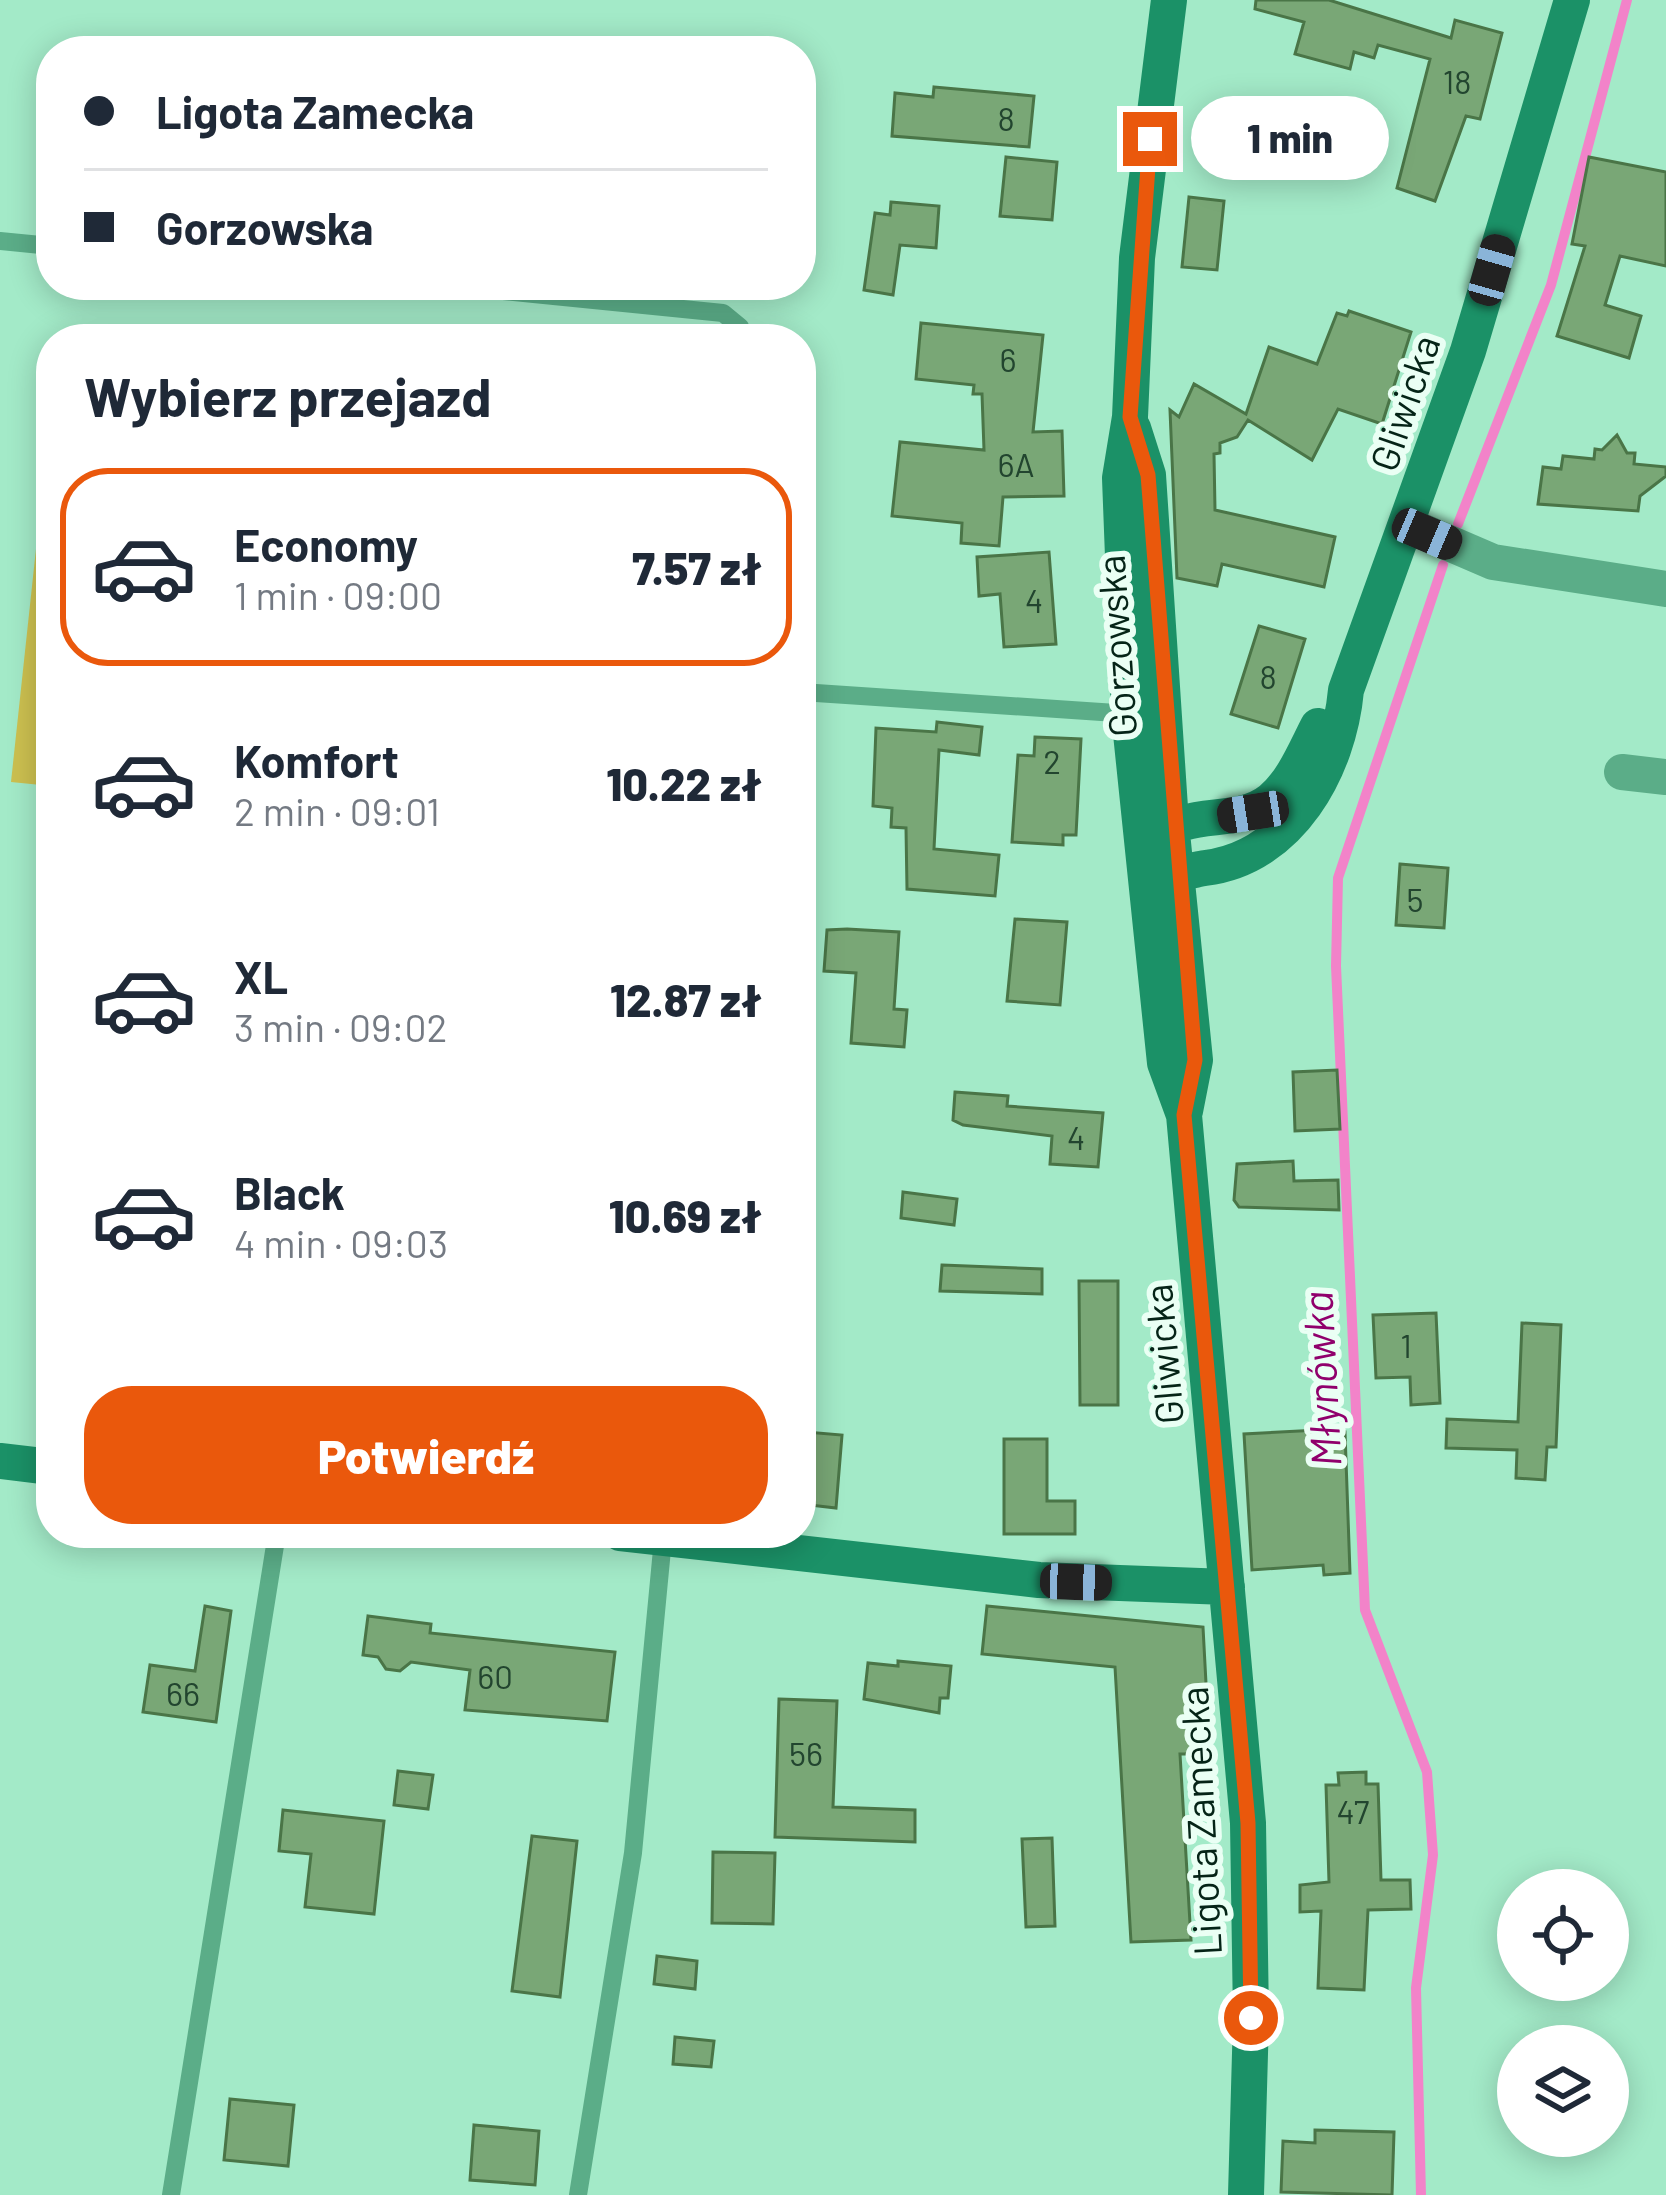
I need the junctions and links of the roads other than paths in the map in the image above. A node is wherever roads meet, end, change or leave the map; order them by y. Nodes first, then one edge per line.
1 (1169, 0) edge
2 (1572, 0) edge
3 (0, 241) edge
4 (36, 245) edge
5 (593, 300) edge
6 (736, 324) edge
7 (1407, 525) junction
8 (1666, 589) edge
9 (1346, 690) junction
10 (816, 693) edge
11 (1146, 713) junction
12 (1622, 772) dead end
13 (1666, 777) edge
14 (1172, 823) junction
15 (1144, 853) junction
16 (1176, 872) junction
17 (1184, 1115) junction
18 (0, 1461) edge
19 (36, 1465) edge
20 (275, 1548) edge
21 (662, 1548) edge
22 (753, 1548) edge
23 (1227, 1587) junction
24 (171, 2195) edge
25 (578, 2195) edge
26 (1246, 2195) edge

1 - 11 main road, Gorzowska
2 - 7 main road, Gliwicka
3 - 4 lane
5 - 6 lane
7 - 8 street
7 - 9 main road, Gliwicka
9 - 14 main road, Gliwicka
9 - 16 main road, Gliwicka
10 - 11 lane
11 - 14 main road, Gorzowska
11 - 15 main road, Gorzowska
12 - 13 street
14 - 15 main road
14 - 16 main road, Gorzowska
15 - 16 main road
15 - 17 main road, Gliwicka
16 - 17 main road, Gliwicka
17 - 23 main road, Gliwicka
18 - 19 main road
20 - 24 lane
21 - 25 lane
22 - 23 main road
23 - 26 main road, Ligota Zamecka

